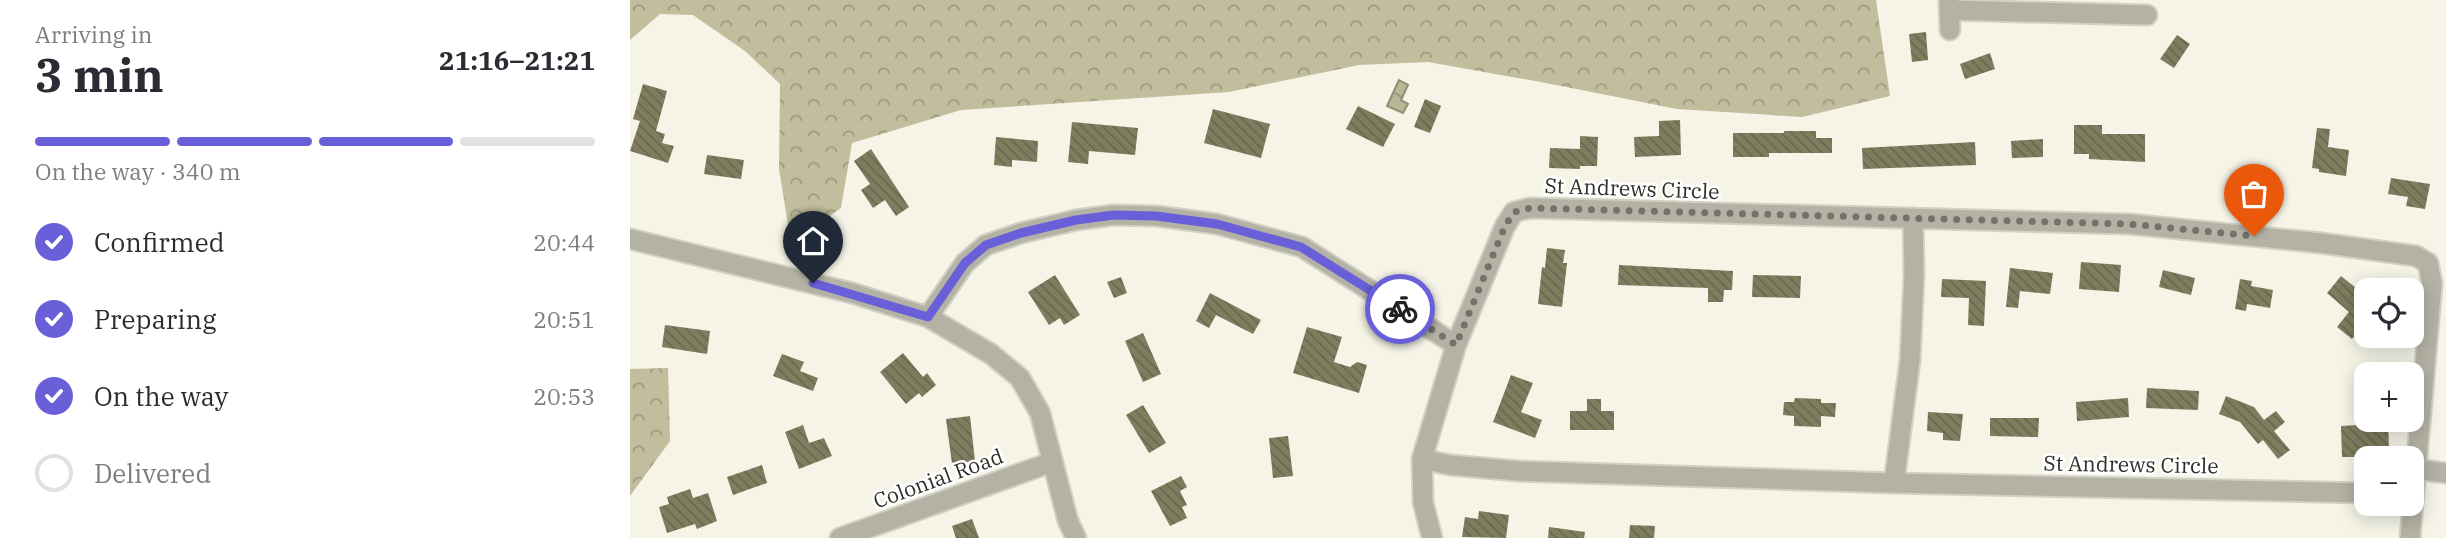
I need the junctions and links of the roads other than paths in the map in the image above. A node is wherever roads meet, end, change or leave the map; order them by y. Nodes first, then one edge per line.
1 (1950, 5) edge
2 (2147, 15) dead end
3 (1950, 30) dead end
4 (1913, 218) junction
5 (630, 239) edge
6 (928, 317) junction
7 (1456, 345) junction
8 (2418, 446) edge
9 (1422, 459) junction
10 (1052, 462) junction
11 (2424, 470) edge
12 (2446, 473) edge
13 (1894, 483) junction
14 (2354, 493) edge
15 (2411, 516) edge
16 (840, 538) edge
17 (1076, 538) edge
18 (1432, 538) edge
19 (2410, 538) edge

1 - 2 street
1 - 3 street
4 - 7 street, St Andrews Circle
4 - 8 street, St Andrews Circle
4 - 13 street
5 - 6 street
6 - 7 street
6 - 10 street
7 - 9 street, St Andrews Circle
9 - 13 street, St Andrews Circle
9 - 18 street
10 - 16 street, Colonial Road
10 - 17 street
11 - 12 street
13 - 14 street, St Andrews Circle
15 - 19 street, St Andrews Circle

